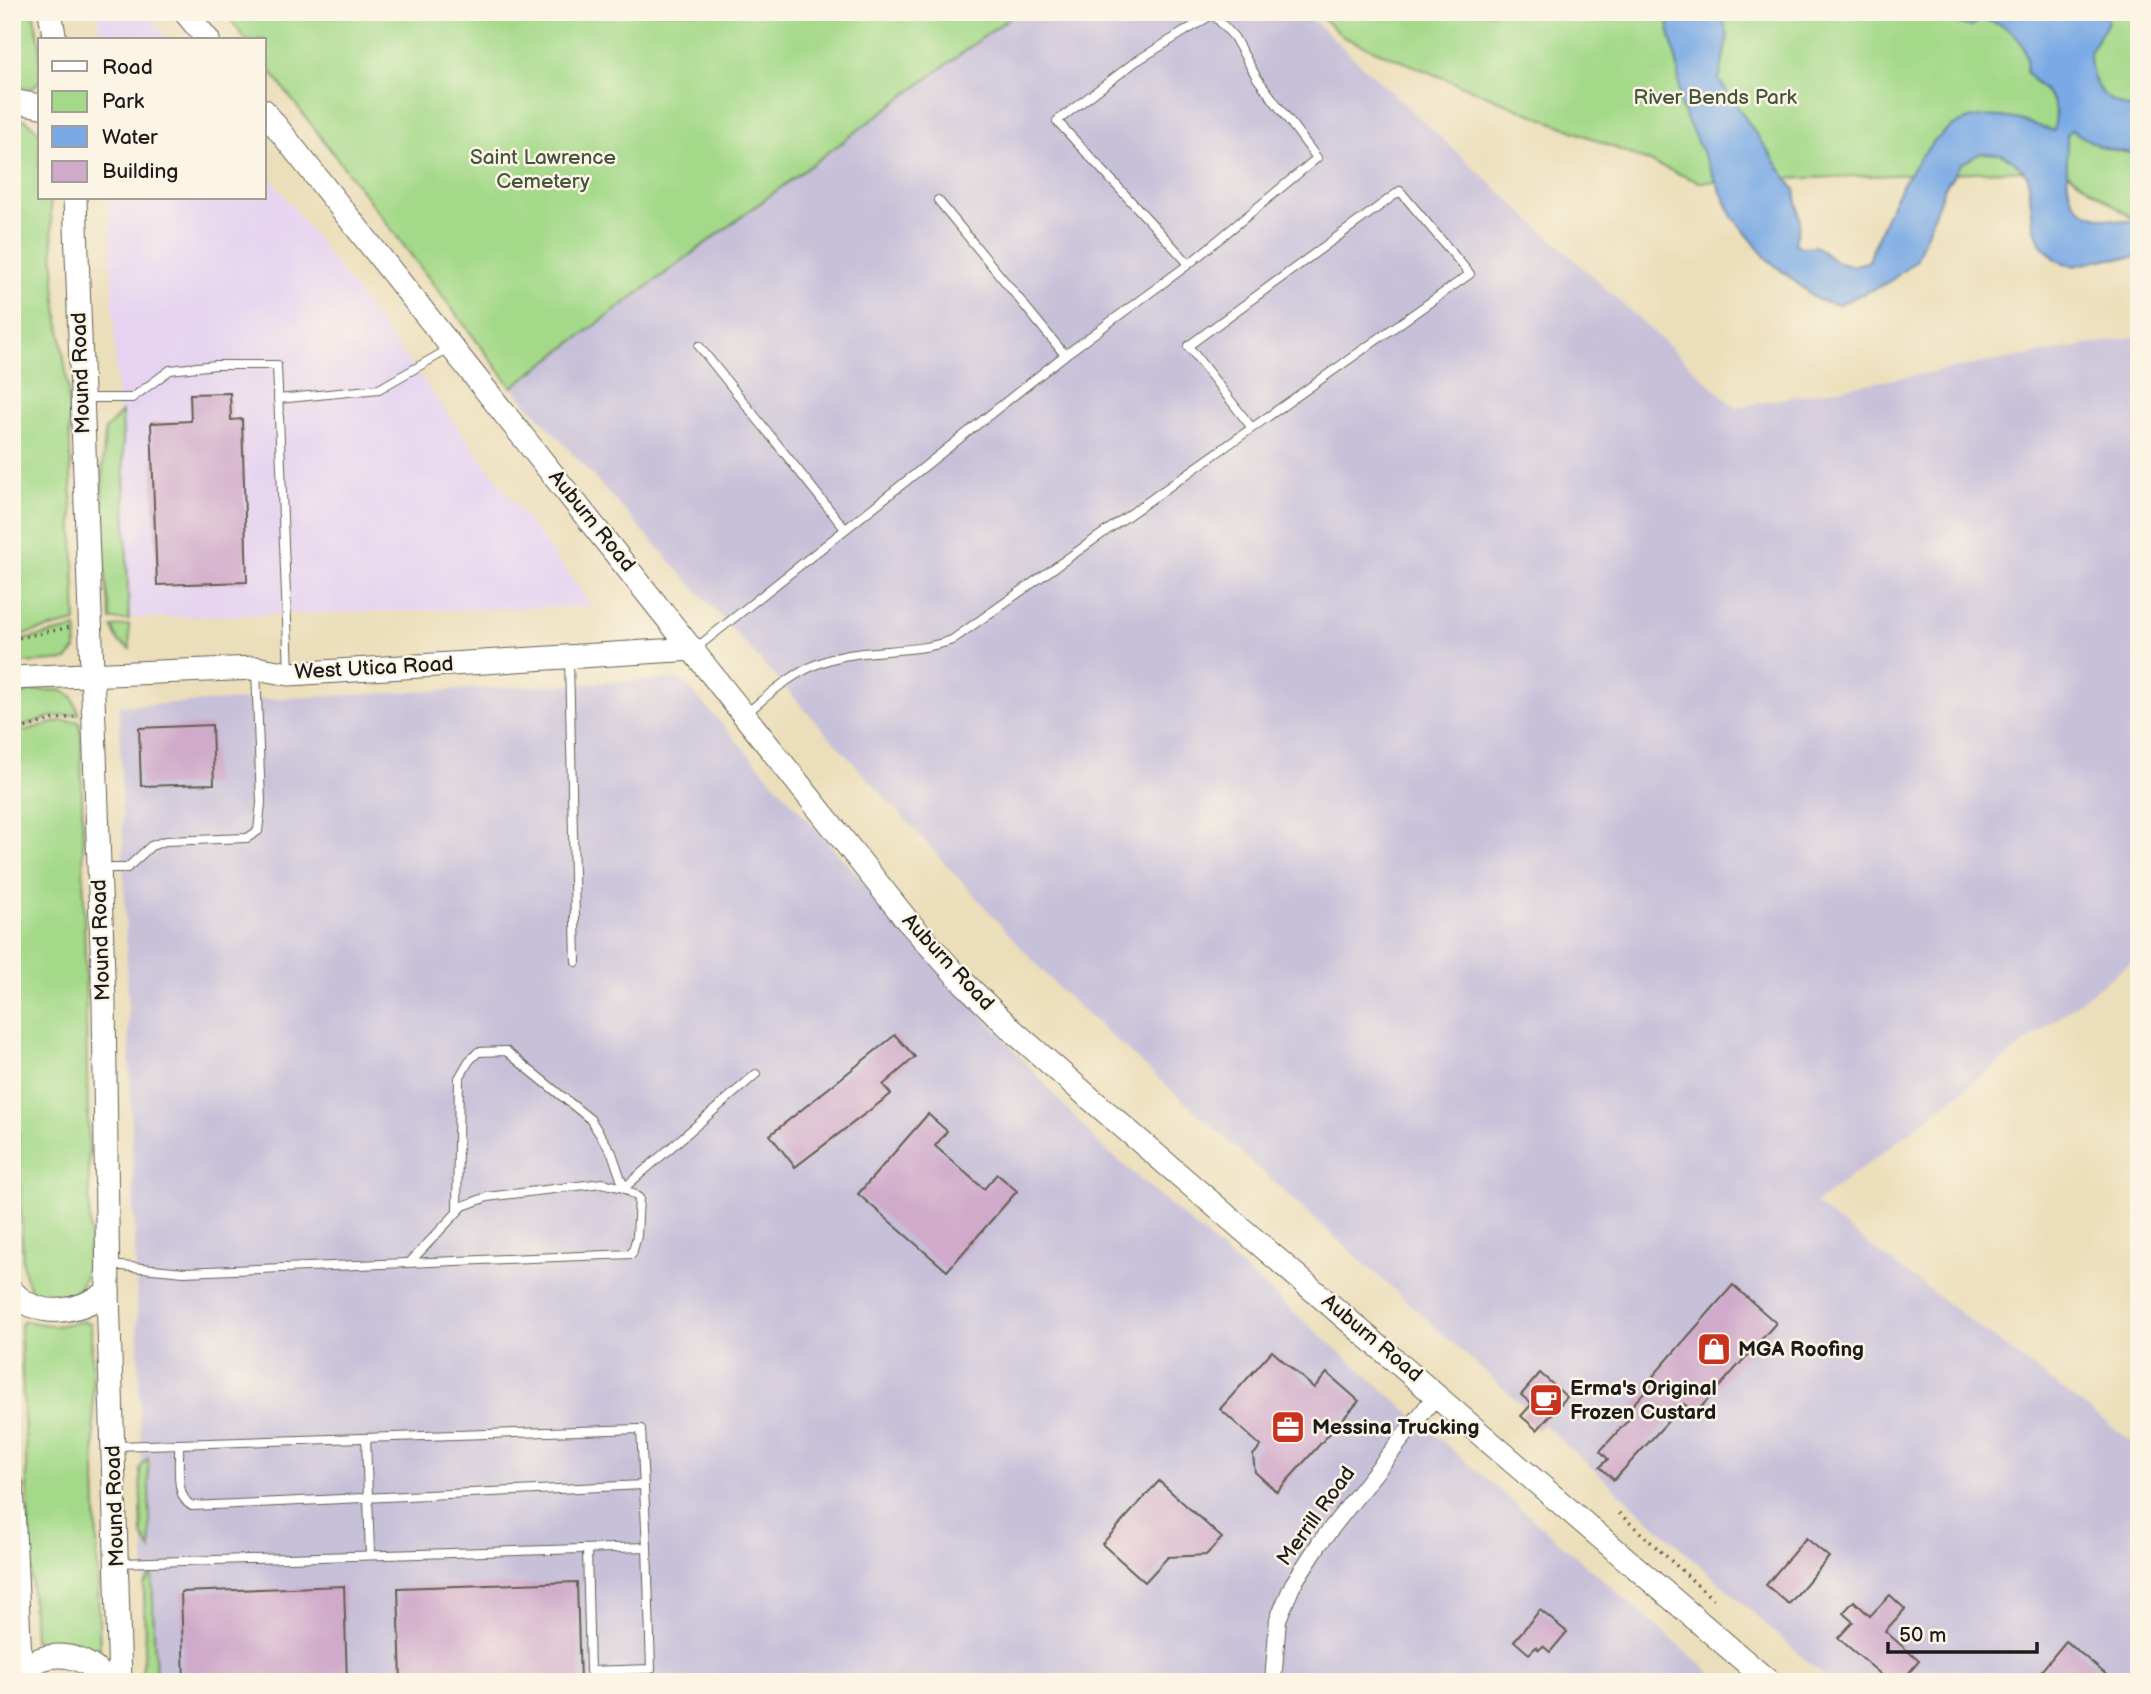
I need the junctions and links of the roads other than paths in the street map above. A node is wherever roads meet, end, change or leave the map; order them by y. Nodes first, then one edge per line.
1 (50, 12) edge
2 (185, 12) edge
3 (55, 38) edge
4 (206, 38) edge
5 (12, 101) edge
6 (38, 106) edge
7 (266, 114) edge
8 (75, 200) edge
9 (938, 200) dead end
10 (1189, 264) junction
11 (699, 346) dead end
12 (452, 347) junction
13 (1066, 355) junction
14 (82, 398) junction
15 (278, 399) junction
16 (1252, 428) junction
17 (845, 529) junction
18 (694, 649) junction
19 (569, 657) junction
20 (256, 667) junction
21 (289, 674) junction
22 (90, 675) junction
23 (12, 678) edge
24 (746, 714) junction
25 (98, 868) junction
26 (576, 962) dead end
27 (756, 1074) dead end
28 (624, 1188) junction
29 (456, 1213) junction
30 (411, 1261) junction
31 (108, 1265) junction
32 (12, 1291) edge
33 (108, 1292) junction
34 (1437, 1394) junction
35 (366, 1438) junction
36 (179, 1445) junction
37 (113, 1446) junction
38 (643, 1485) junction
39 (12, 1486) edge
40 (369, 1498) junction
41 (13, 1502) edge
42 (646, 1547) junction
43 (587, 1549) junction
44 (370, 1555) junction
45 (117, 1563) junction
46 (18, 1674) edge
47 (109, 1682) edge
48 (120, 1682) edge
49 (1273, 1682) edge
50 (1769, 1682) edge

1 - 3 street
2 - 4 street
5 - 6 street
7 - 12 street, Auburn Road
8 - 14 street, Mound Road
9 - 13 lane
10 - 10 lane
10 - 13 lane
11 - 17 lane
12 - 15 lane
12 - 18 street, Auburn Road
13 - 17 lane
14 - 15 lane
14 - 22 street, Mound Road
15 - 21 lane
16 - 16 lane
16 - 24 lane
17 - 18 lane
18 - 19 street, West Utica Road
18 - 24 street, Auburn Road
19 - 21 street, West Utica Road
19 - 26 lane
20 - 21 street, West Utica Road
20 - 22 street, West Utica Road
20 - 25 lane
22 - 23 street, West Utica Road
22 - 25 street, Mound Road
24 - 34 street, Auburn Road
25 - 31 street, Mound Road
27 - 28 lane
28 - 29 lane
28 - 29 lane
28 - 30 lane
29 - 30 lane
30 - 31 lane
31 - 33 street, Mound Road
32 - 33 street
33 - 37 street, Mound Road
34 - 49 street, Merrill Road
34 - 50 street, Auburn Road
35 - 36 lane
35 - 38 lane
35 - 40 lane
36 - 37 lane
36 - 40 lane
37 - 45 street, Mound Road
38 - 40 lane
38 - 42 lane
39 - 41 street
40 - 44 lane
41 - 46 street
42 - 43 lane
42 - 43 lane
43 - 44 lane
44 - 45 lane
45 - 48 street, Mound Road
46 - 47 street

